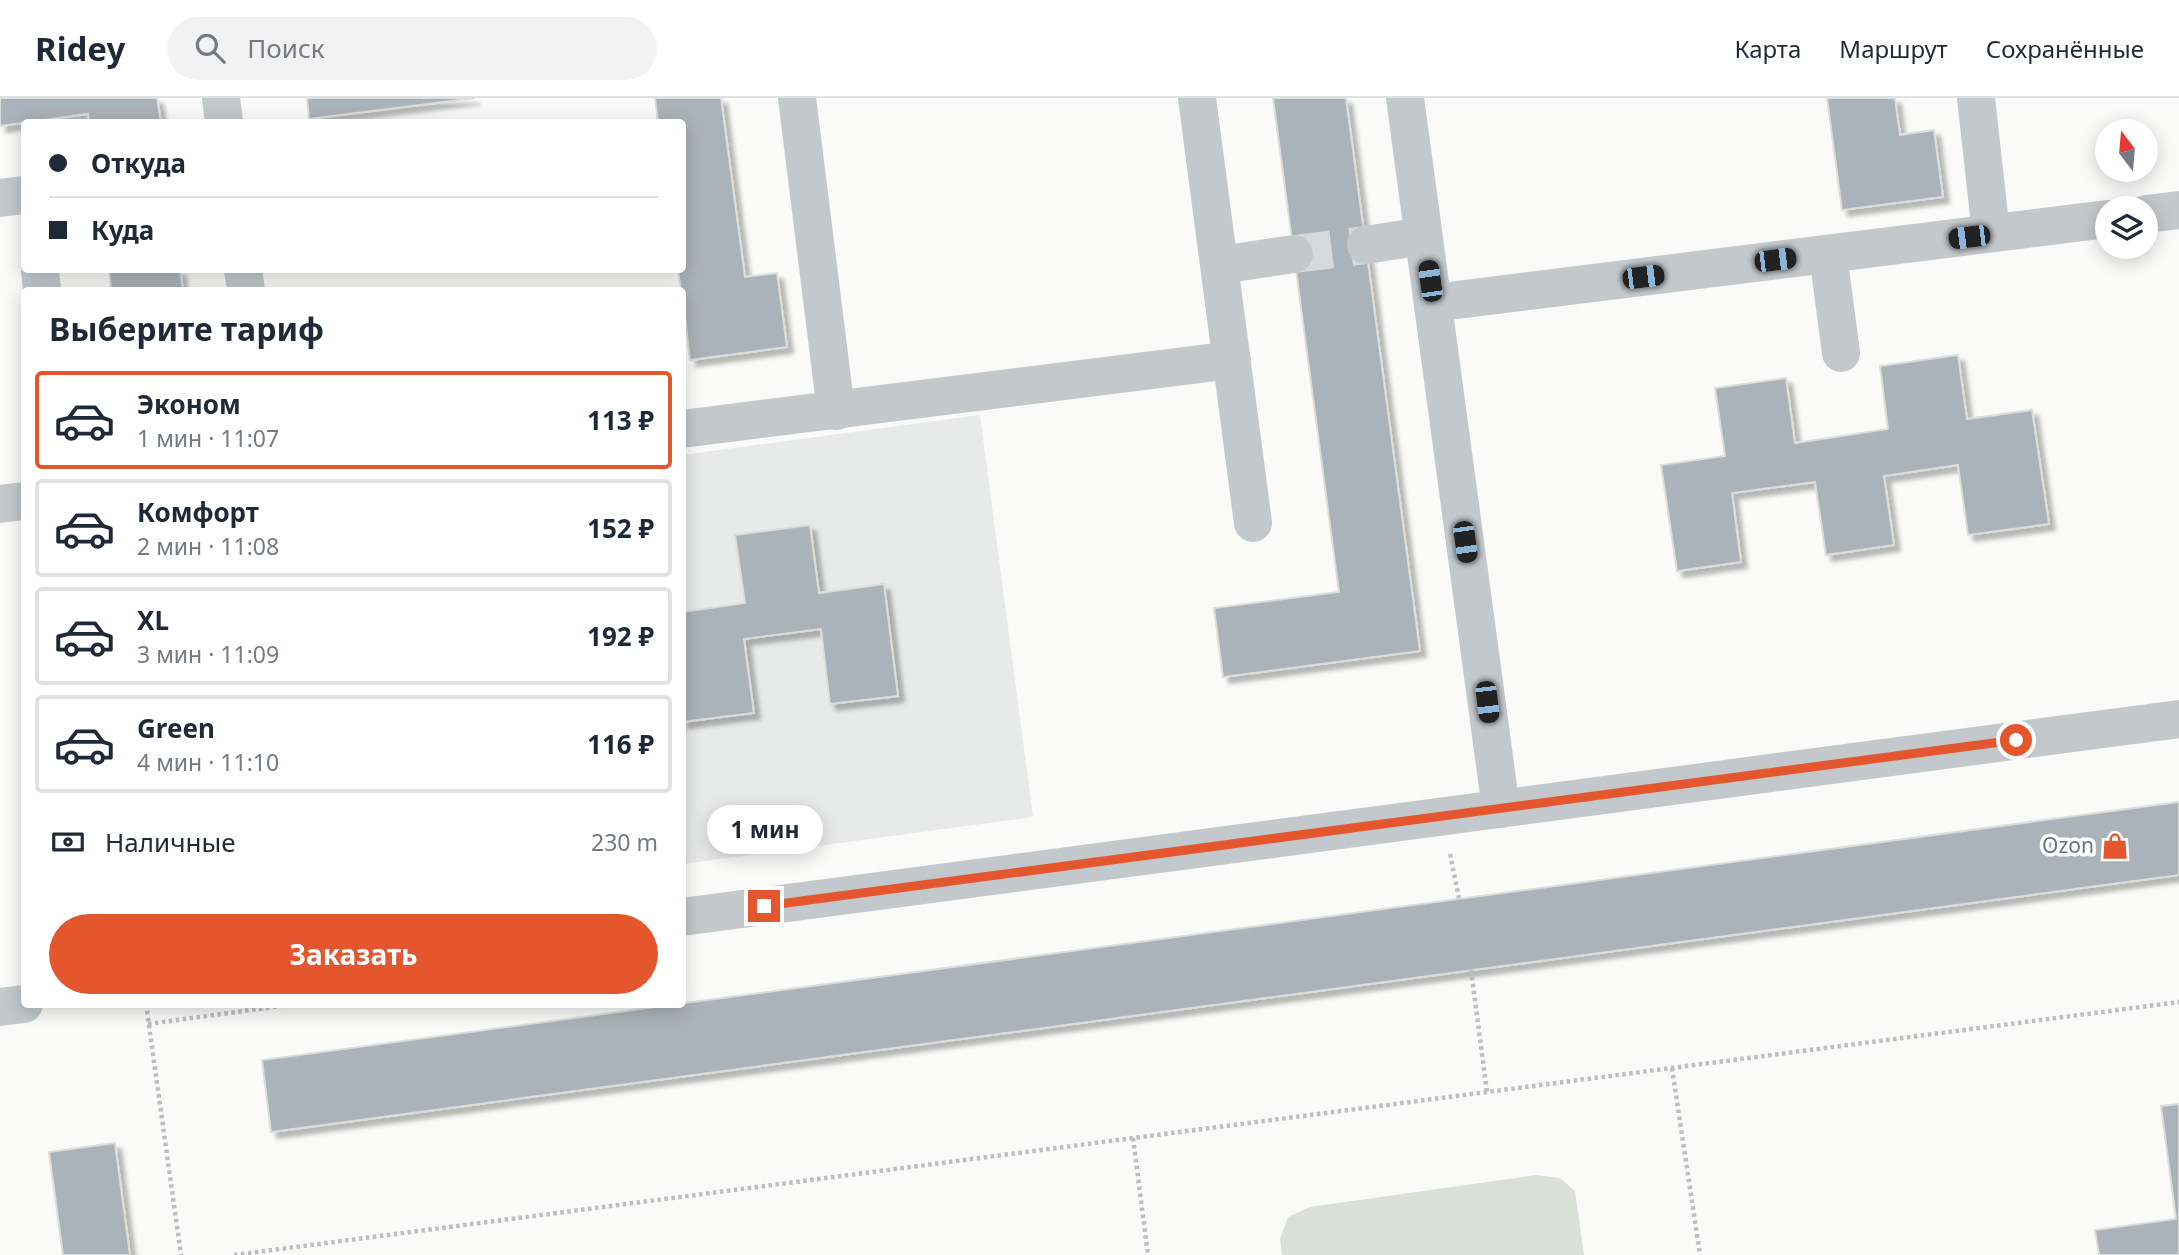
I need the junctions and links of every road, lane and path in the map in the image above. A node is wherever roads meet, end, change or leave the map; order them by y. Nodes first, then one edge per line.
1 (221, 98) edge
2 (797, 98) edge
3 (1198, 98) edge
4 (1405, 98) edge
5 (1976, 98) edge
6 (224, 119) edge
7 (21, 195) edge
8 (0, 198) edge
9 (2179, 210) edge
10 (2158, 213) edge
11 (2095, 220) edge
12 (1992, 233) junction
13 (1423, 236) junction
14 (1366, 245) tunnel mouth
15 (1294, 254) tunnel mouth
16 (1828, 254) junction
17 (1220, 265) junction
18 (1433, 303) junction
19 (1841, 353) dead end
20 (1232, 360) junction
21 (836, 411) junction
22 (686, 429) edge
23 (21, 501) edge
24 (0, 504) edge
25 (1253, 523) dead end
26 (2179, 719) edge
27 (1501, 809) junction
28 (1450, 852) dead end
29 (1458, 898) dead end
30 (686, 916) edge
31 (1471, 970) dead end
32 (2179, 1002) edge
33 (21, 1004) edge
34 (0, 1007) edge
35 (146, 1008) edge
36 (266, 1008) edge
37 (148, 1024) junction
38 (1672, 1068) junction
39 (1487, 1092) junction
40 (1133, 1138) junction
41 (181, 1255) edge
42 (234, 1255) edge
43 (1148, 1255) edge
44 (1700, 1255) edge

1 - 6 lane
2 - 21 lane
3 - 17 lane
4 - 13 lane
5 - 12 lane
7 - 8 lane
9 - 10 lane
11 - 12 lane
12 - 16 lane
13 - 14 lane
13 - 18 lane
15 - 17 lane
16 - 18 lane
16 - 19 lane
17 - 20 lane
18 - 27 lane
20 - 21 lane
20 - 25 lane
21 - 22 lane
23 - 24 lane
26 - 27 lane
27 - 30 lane
28 - 29 path
31 - 39 path
32 - 38 path
33 - 34 lane
35 - 37 path
36 - 37 path
37 - 41 path
38 - 39 path
38 - 44 path
39 - 40 path
40 - 42 path
40 - 43 path

